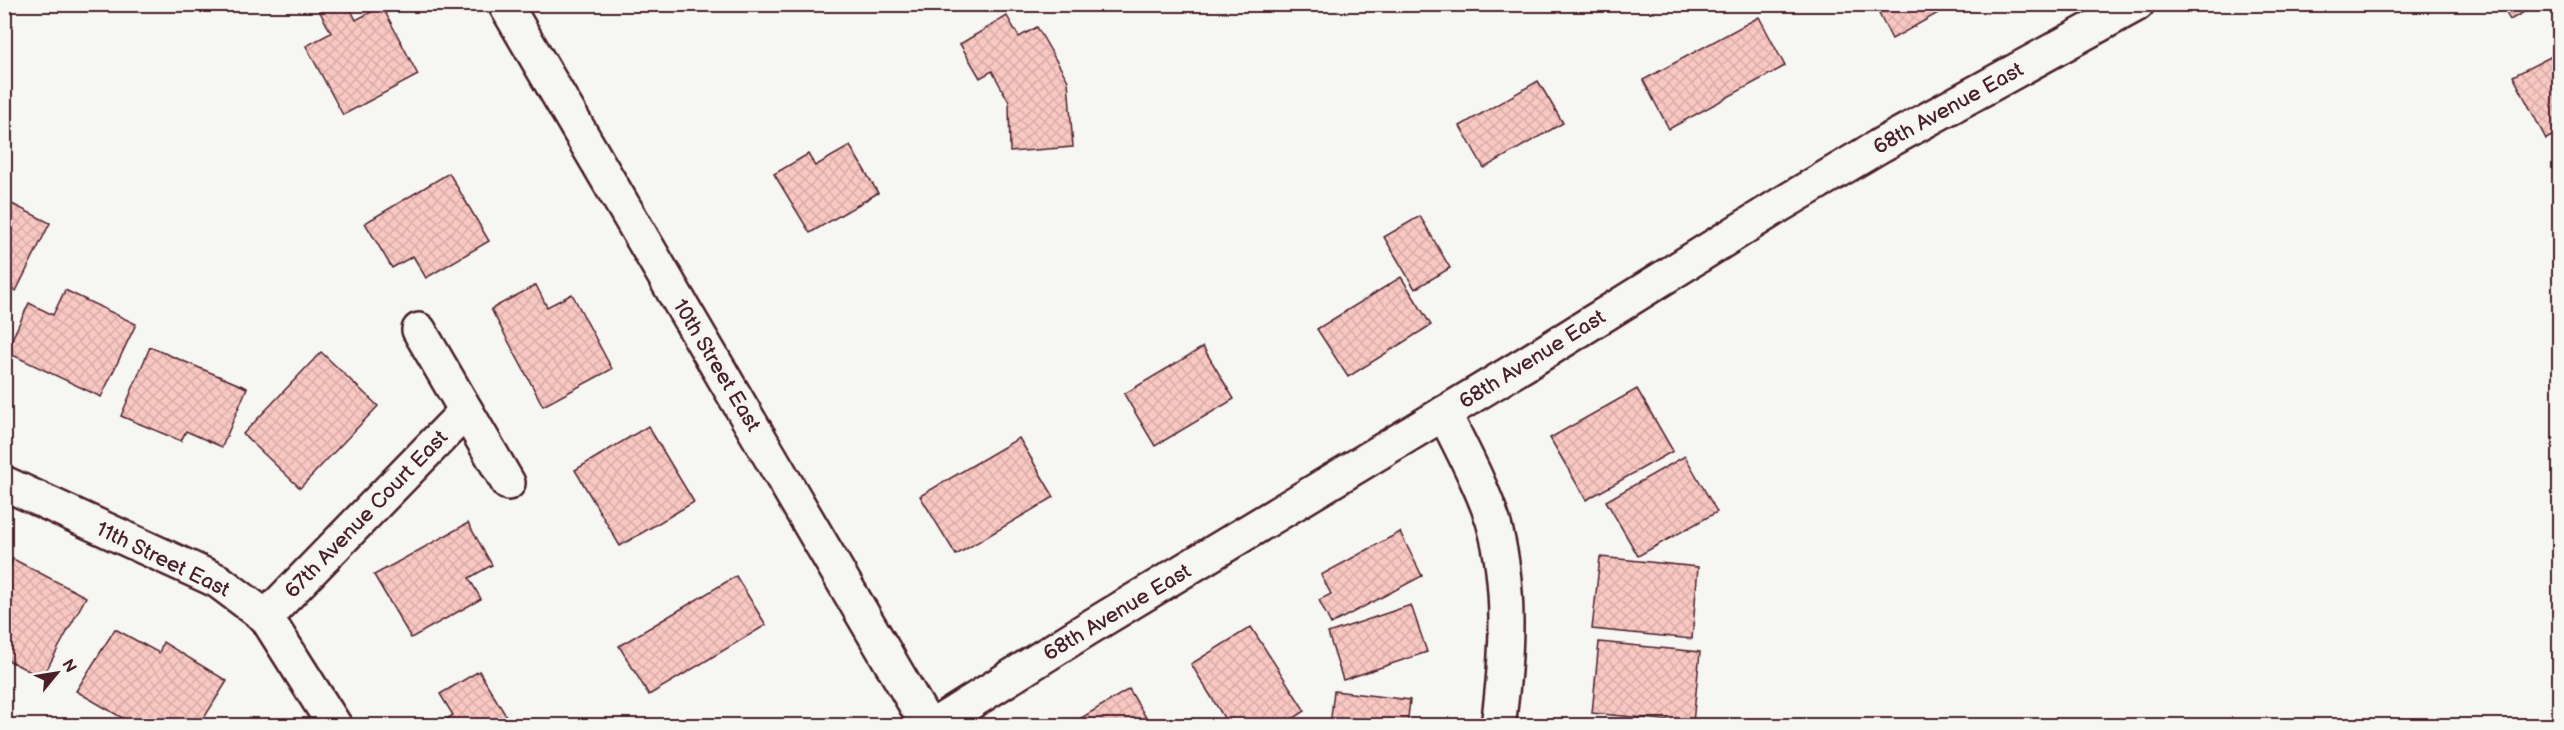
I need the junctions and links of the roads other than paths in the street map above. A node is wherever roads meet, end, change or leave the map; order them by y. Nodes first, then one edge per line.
1 (505, 4) edge
2 (2138, 4) edge
3 (419, 330) dead end
4 (466, 411) junction
5 (1444, 413) junction
6 (4, 483) edge
7 (508, 483) dead end
8 (266, 616) junction
9 (335, 726) edge
10 (928, 726) edge
11 (933, 726) edge
12 (1498, 726) edge

1 - 10 street, 10th Street East
2 - 5 street, 68th Avenue East
3 - 4 street
4 - 7 street
4 - 8 street, 67th Avenue Court East
5 - 11 street, 68th Avenue East
5 - 12 street
6 - 8 street, 11th Street East
8 - 9 street, 11th Street East

